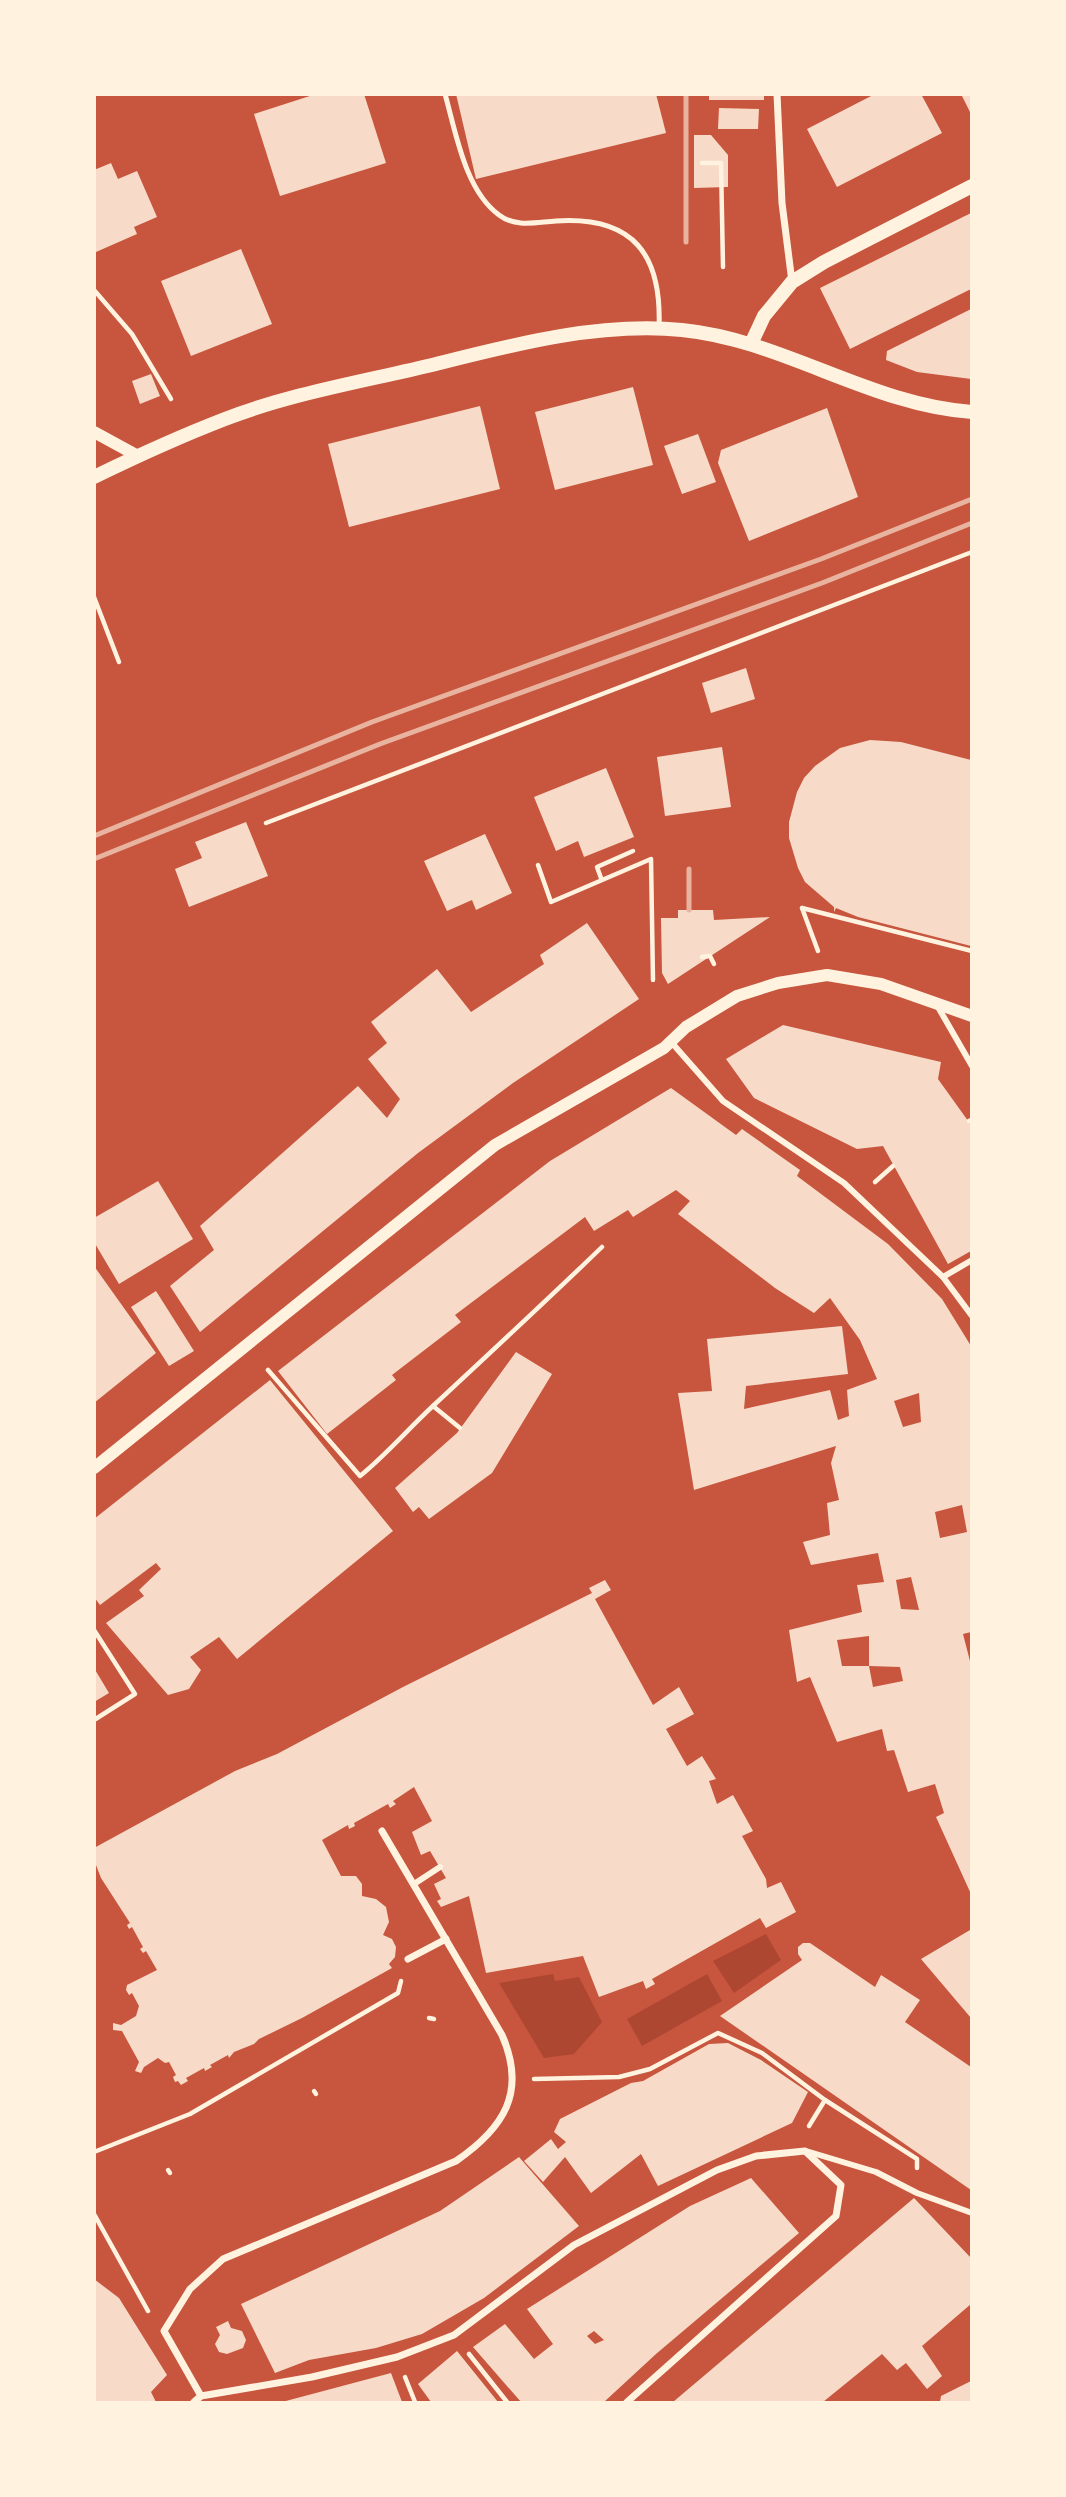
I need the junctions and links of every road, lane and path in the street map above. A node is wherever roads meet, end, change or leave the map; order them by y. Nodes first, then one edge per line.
1 (445, 94) edge
2 (778, 94) edge
3 (702, 163) dead end
4 (971, 187) edge
5 (723, 267) dead end
6 (792, 282) junction
7 (94, 290) edge
8 (659, 329) junction
9 (751, 344) junction
10 (171, 399) dead end
11 (971, 412) edge
12 (94, 432) edge
13 (138, 456) junction
14 (94, 477) edge
15 (971, 552) edge
16 (94, 597) edge
17 (119, 662) dead end
18 (266, 823) dead end
19 (633, 851) dead end
20 (538, 865) dead end
21 (601, 878) junction
22 (971, 951) edge
23 (702, 957) dead end
24 (714, 964) dead end
25 (827, 975) junction
26 (653, 980) dead end
27 (937, 1006) junction
28 (971, 1016) edge
29 (672, 1043) junction
30 (971, 1066) edge
31 (602, 1247) dead end
32 (971, 1260) edge
33 (943, 1277) junction
34 (971, 1316) edge
35 (268, 1370) dead end
36 (433, 1406) junction
37 (460, 1429) dead end
38 (94, 1468) edge
39 (94, 1630) edge
40 (94, 1720) edge
41 (382, 1831) dead end
42 (440, 1867) dead end
43 (414, 1884) junction
44 (446, 1938) junction
45 (408, 1959) joint
46 (512, 2079) junction
47 (825, 2100) junction
48 (808, 2127) dead end
49 (805, 2151) junction
50 (94, 2152) edge
51 (917, 2193) junction
52 (971, 2213) edge
53 (94, 2214) edge
54 (141, 2302) dead end
55 (454, 2335) junction
56 (201, 2396) junction
57 (194, 2403) edge
58 (508, 2403) edge
59 (627, 2403) edge

1 - 8 lane
2 - 6 street
3 - 5 path
4 - 6 main road
6 - 9 main road
7 - 10 path
8 - 9 main road
8 - 13 main road
9 - 11 main road
12 - 13 street
13 - 14 main road
15 - 18 path
16 - 17 path
19 - 21 path
20 - 21 path
21 - 26 path
22 - 25 path
23 - 24 path
25 - 27 street
25 - 29 street
27 - 28 street
27 - 30 street
29 - 33 street
29 - 38 street
31 - 36 path
32 - 33 street
33 - 34 street
35 - 36 path
36 - 37 path
39 - 40 path
41 - 43 street
42 - 43 street
43 - 44 street
44 - 45 street
44 - 46 street
45 - 50 path
46 - 47 path
46 - 56 street
47 - 48 path
47 - 51 path
49 - 51 street
49 - 55 street
49 - 59 street
51 - 52 street
53 - 54 path
55 - 56 street
55 - 58 path
56 - 57 street

